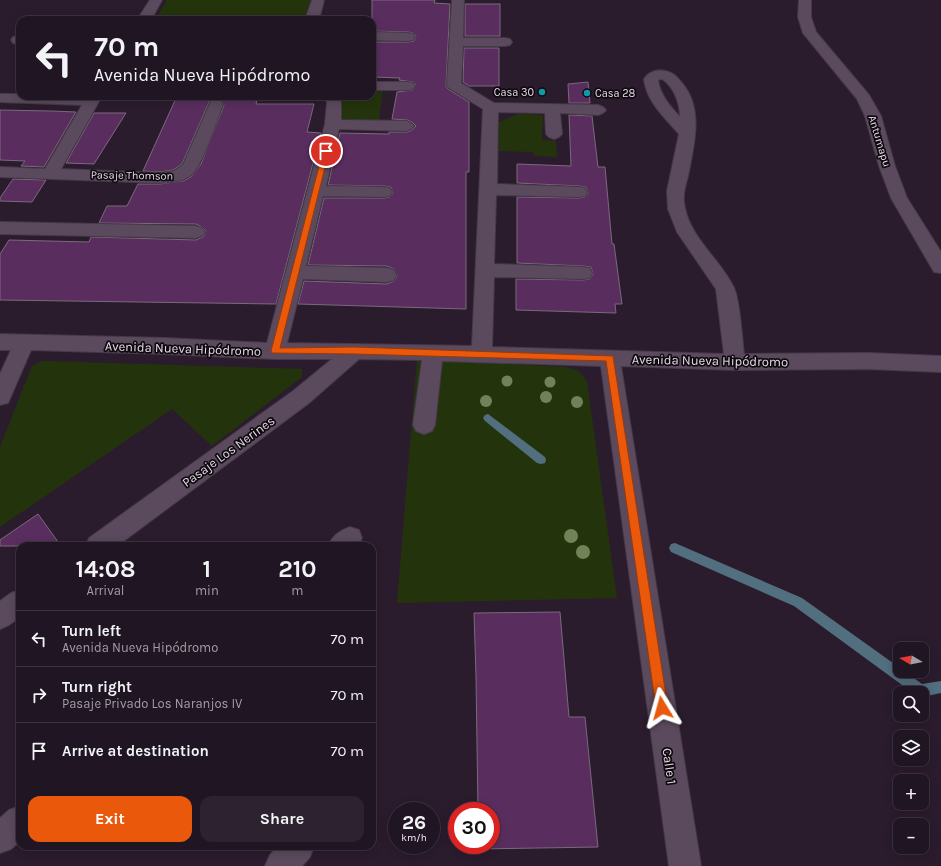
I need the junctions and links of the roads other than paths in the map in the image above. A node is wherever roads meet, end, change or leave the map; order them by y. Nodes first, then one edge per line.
1 (156, 0) edge
2 (318, 0) edge
3 (458, 0) edge
4 (805, 0) edge
5 (146, 16) edge
6 (313, 16) edge
7 (376, 36) edge
8 (408, 37) dead end
9 (456, 42) junction
10 (505, 42) dead end
11 (376, 86) edge
12 (408, 86) dead end
13 (0, 98) edge
14 (16, 98) edge
15 (92, 100) edge
16 (333, 100) edge
17 (216, 104) dead end
18 (491, 107) junction
19 (552, 108) junction
20 (598, 110) dead end
21 (333, 124) junction
22 (406, 126) dead end
23 (554, 134) dead end
24 (688, 134) dead end
25 (0, 172) edge
26 (51, 174) junction
27 (488, 189) junction
28 (315, 191) junction
29 (384, 192) dead end
30 (579, 192) dead end
31 (0, 228) edge
32 (196, 232) dead end
33 (941, 267) edge
34 (485, 270) junction
35 (294, 272) junction
36 (583, 273) dead end
37 (387, 275) dead end
38 (0, 342) edge
39 (24, 344) junction
40 (275, 351) junction
41 (355, 351) junction
42 (432, 353) junction
43 (482, 354) junction
44 (610, 358) junction
45 (735, 362) junction
46 (941, 364) edge
47 (0, 396) edge
48 (424, 425) dead end
49 (103, 542) edge
50 (16, 605) edge
51 (0, 616) edge
52 (16, 824) edge
53 (0, 838) edge
54 (295, 850) edge
55 (281, 866) edge
56 (685, 866) edge

1 - 5 street
2 - 6 street
3 - 9 street
4 - 33 street, Antumapu
7 - 8 street
9 - 10 street
9 - 18 street
11 - 12 street
13 - 14 street
15 - 26 street
16 - 21 street
17 - 26 street, Pasaje Thomson
18 - 19 street
18 - 27 street
19 - 20 street
19 - 23 street
21 - 22 street
21 - 28 street
24 - 45 street
25 - 26 street, Pasaje Thomson
27 - 30 street
27 - 34 street
28 - 29 street
28 - 35 street
31 - 32 street
34 - 36 street
34 - 43 street
35 - 37 street
35 - 40 street
38 - 39 street, Avenida Nueva Hipódromo
39 - 40 street, Avenida Nueva Hipódromo
39 - 47 street
40 - 41 street, Avenida Nueva Hipódromo
41 - 42 street, Avenida Nueva Hipódromo
41 - 49 street, Pasaje Los Nerines
42 - 43 street, Avenida Nueva Hipódromo
42 - 48 street
43 - 44 street, Avenida Nueva Hipódromo
44 - 45 street, Avenida Nueva Hipódromo
44 - 56 street, Calle 1
45 - 46 street, Avenida Nueva Hipódromo
50 - 51 street
52 - 53 street
54 - 55 street

